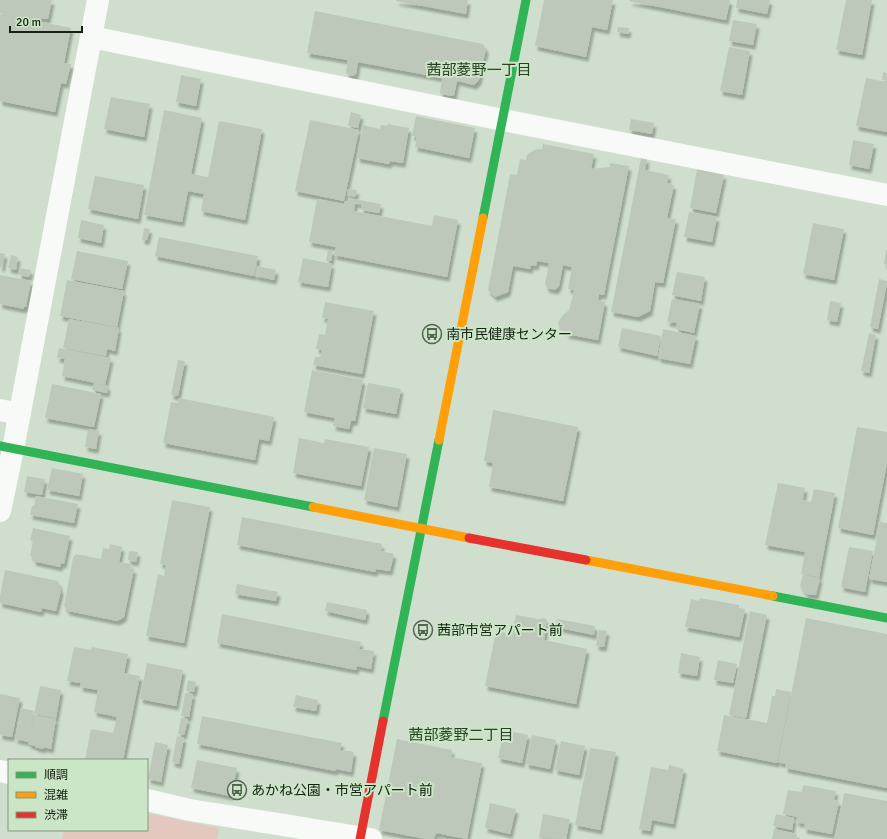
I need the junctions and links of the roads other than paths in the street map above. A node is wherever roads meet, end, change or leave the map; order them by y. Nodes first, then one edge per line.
1 (98, 0) edge
2 (526, 0) edge
3 (90, 37) junction
4 (503, 120) junction
5 (887, 195) edge
6 (10, 412) edge
7 (7, 448) edge
8 (0, 511) edge
9 (422, 529) junction
10 (887, 618) edge
11 (148, 800) edge
12 (364, 838) edge

1 - 3 street
2 - 4 street
3 - 4 street
3 - 6 street
4 - 5 street
4 - 9 street
6 - 7 street
7 - 8 street
7 - 9 street
9 - 10 street
9 - 12 street
11 - 12 street

